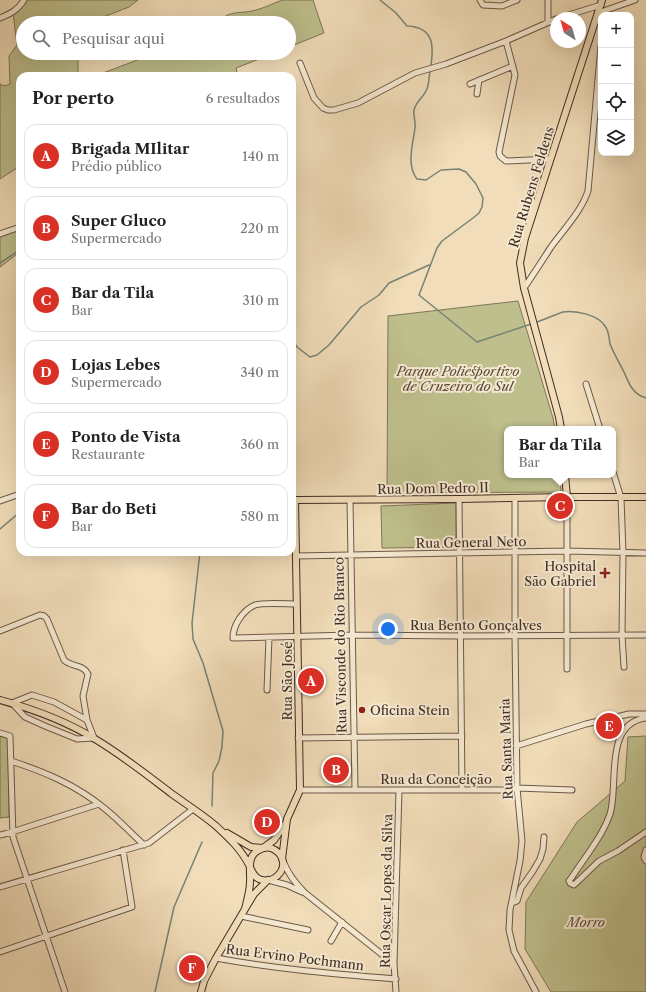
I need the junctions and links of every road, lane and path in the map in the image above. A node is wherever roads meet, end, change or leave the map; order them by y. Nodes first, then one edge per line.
1 (24, 0) edge
2 (480, 0) edge
3 (517, 0) edge
4 (548, 0) edge
5 (635, 0) edge
6 (601, 2) edge
7 (575, 12) edge
8 (597, 15) junction
9 (0, 18) edge
10 (548, 22) joint
11 (506, 42) junction
12 (601, 48) edge
13 (300, 63) dead end
14 (513, 66) junction
15 (479, 80) junction
16 (470, 84) dead end
17 (477, 94) dead end
18 (550, 159) junction
19 (16, 228) edge
20 (0, 234) edge
21 (524, 288) junction
22 (586, 384) dead end
23 (560, 426) edge
24 (599, 426) edge
25 (565, 478) edge
26 (615, 478) edge
27 (16, 495) edge
28 (567, 497) junction
29 (646, 497) edge
30 (515, 498) junction
31 (621, 498) junction
32 (459, 499) junction
33 (296, 500) edge
34 (350, 500) junction
35 (0, 501) edge
36 (568, 551) junction
37 (460, 552) junction
38 (514, 552) junction
39 (646, 552) edge
40 (623, 553) junction
41 (296, 556) joint
42 (350, 556) junction
43 (297, 604) junction
44 (0, 631) edge
45 (352, 635) junction
46 (622, 635) junction
47 (646, 635) edge
48 (460, 636) junction
49 (515, 636) junction
50 (567, 636) junction
51 (269, 637) junction
52 (298, 637) junction
53 (624, 666) dead end
54 (567, 669) dead end
55 (267, 690) dead end
56 (0, 700) edge
57 (12, 703) junction
58 (646, 709) edge
59 (634, 713) junction
60 (646, 714) edge
61 (646, 718) edge
62 (87, 720) junction
63 (0, 733) edge
64 (462, 736) junction
65 (353, 737) junction
66 (94, 738) junction
67 (298, 738) junction
68 (516, 746) junction
69 (11, 761) junction
70 (517, 788) junction
71 (300, 790) junction
72 (355, 790) junction
73 (399, 790) junction
74 (462, 790) junction
75 (572, 790) dead end
76 (99, 804) junction
77 (193, 809) junction
78 (287, 819) junction
79 (214, 825) junction
80 (12, 832) junction
81 (646, 832) edge
82 (0, 835) edge
83 (544, 837) dead end
84 (144, 845) junction
85 (263, 848) junction
86 (123, 850) junction
87 (646, 850) edge
88 (282, 859) junction
89 (646, 861) edge
90 (250, 867) junction
91 (26, 879) junction
92 (268, 880) junction
93 (0, 887) edge
94 (305, 893) junction
95 (512, 904) junction
96 (245, 909) junction
97 (241, 916) junction
98 (342, 922) junction
99 (308, 930) dead end
100 (46, 936) junction
101 (331, 941) dead end
102 (0, 952) edge
103 (216, 958) junction
104 (394, 964) junction
105 (396, 979) junction
106 (65, 992) edge
107 (201, 992) edge
108 (396, 992) edge
109 (536, 992) edge

1 - 9 street
2 - 3 street
4 - 10 street
5 - 8 street
6 - 7 street
6 - 8 main road, Rua Rubens Feldens
8 - 18 main road, Rua Rubens Feldens
10 - 11 street
11 - 13 street
11 - 14 street
12 - 21 street
14 - 15 street
14 - 18 street
15 - 16 street
15 - 17 street
18 - 21 main road, Rua Rubens Feldens
19 - 20 street
21 - 23 main road, Rua Rubens Feldens
22 - 24 street
25 - 28 main road
26 - 31 street
27 - 35 street
28 - 30 main road, Rua Dom Pedro II
28 - 31 main road, Rua Dom Pedro II
28 - 36 street
29 - 31 main road, Rua Dom Pedro II
30 - 32 main road, Rua Dom Pedro II
30 - 38 street, Rua Santa Maria
31 - 40 street
32 - 34 main road, Rua Dom Pedro II
32 - 37 street
33 - 34 main road, Rua Dom Pedro II
34 - 42 street, Rua Visconde do Rio Branco
36 - 38 street, Rua General Neto
36 - 40 street, Rua General Neto
36 - 50 street
37 - 38 street, Rua General Neto
37 - 42 street, Rua General Neto
37 - 48 street
38 - 49 street, Rua Santa Maria
39 - 40 street, Rua General Neto
40 - 46 street
41 - 42 street, Rua General Neto
41 - 43 main road, Rua São José
42 - 45 street, Rua Visconde do Rio Branco
43 - 51 street, Rua Bento Gonçalves
43 - 52 main road, Rua São José
44 - 62 street
45 - 48 street, Rua Bento Gonçalves
45 - 52 street, Rua Bento Gonçalves
45 - 65 street, Rua Visconde do Rio Branco
46 - 47 street, Rua Bento Gonçalves
46 - 50 street, Rua Bento Gonçalves
46 - 53 street
48 - 49 street, Rua Bento Gonçalves
48 - 64 street
49 - 50 street, Rua Bento Gonçalves
49 - 68 street, Rua Santa Maria
50 - 54 street
51 - 52 street, Rua Bento Gonçalves
51 - 55 street
52 - 67 main road, Rua São José
56 - 57 main road
57 - 62 street
57 - 66 main road
57 - 66 street
58 - 59 street
59 - 60 street
59 - 68 street
61 - 81 street
62 - 66 street
63 - 69 street
64 - 65 street
64 - 74 street
65 - 67 street
65 - 72 street, Rua Visconde do Rio Branco
66 - 77 main road
67 - 71 main road, Rua São José
68 - 70 street, Rua Santa Maria
69 - 76 street
69 - 80 street
70 - 74 street, Rua da Conceição
70 - 75 street, Rua da Conceição
70 - 95 street, Rua Santa Maria
71 - 72 street, Rua da Conceição
71 - 78 main road, Rua São José
72 - 73 street, Rua da Conceição
73 - 74 street, Rua da Conceição
73 - 104 street, Rua Oscar Lopes da Silva
76 - 80 street
76 - 84 street
77 - 79 main road
77 - 84 street
78 - 85 main road
78 - 88 main road, Rua São José
79 - 85 main road
79 - 90 main road
80 - 82 street
80 - 91 street
83 - 95 street
84 - 86 street
85 - 88 main road
85 - 90 main road
86 - 91 street
86 - 100 street
87 - 89 street
88 - 92 main road
88 - 94 street
90 - 92 main road
90 - 96 main road
91 - 93 street
91 - 100 street
92 - 94 street
92 - 96 main road
94 - 98 street
95 - 109 street, Rua Santa Maria
96 - 97 main road
97 - 99 street
97 - 103 main road
98 - 101 street
98 - 104 street
100 - 102 street
100 - 106 street
103 - 105 street, Rua Ervino Pochmann
103 - 107 main road
104 - 105 street, Rua Oscar Lopes da Silva
105 - 108 street, Rua Oscar Lopes da Silva

